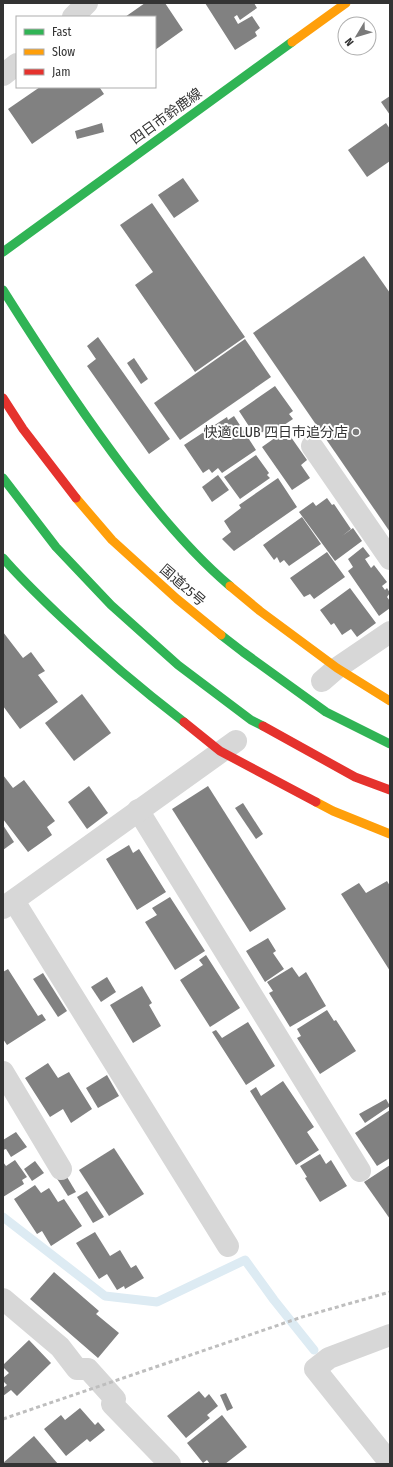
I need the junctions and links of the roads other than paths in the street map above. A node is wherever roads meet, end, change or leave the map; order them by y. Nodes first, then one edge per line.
1 (87, 3) edge
2 (346, 3) edge
3 (74, 16) edge
4 (16, 65) edge
5 (3, 75) edge
6 (3, 252) edge
7 (3, 290) edge
8 (3, 398) edge
9 (312, 446) dead end
10 (3, 478) edge
11 (3, 558) edge
12 (390, 559) edge
13 (390, 632) edge
14 (330, 675) junction
15 (390, 701) edge
16 (390, 744) edge
17 (228, 746) junction
18 (390, 790) edge
19 (138, 810) junction
20 (390, 834) edge
21 (8, 905) edge
22 (3, 1072) edge
23 (61, 1169) dead end
24 (360, 1171) dead end
25 (228, 1246) dead end
26 (3, 1298) edge
27 (390, 1335) edge
28 (390, 1463) edge
29 (170, 1464) edge

1 - 3 street
2 - 6 main road, 四日市鈴鹿線
4 - 5 street
7 - 14 main road
8 - 16 main road, 国道25号
9 - 12 street
10 - 18 main road
11 - 17 main road
13 - 14 street
14 - 15 main road
17 - 19 street
17 - 20 main road
19 - 21 street
19 - 24 street
21 - 25 street
22 - 23 street
26 - 29 street
27 - 28 street

